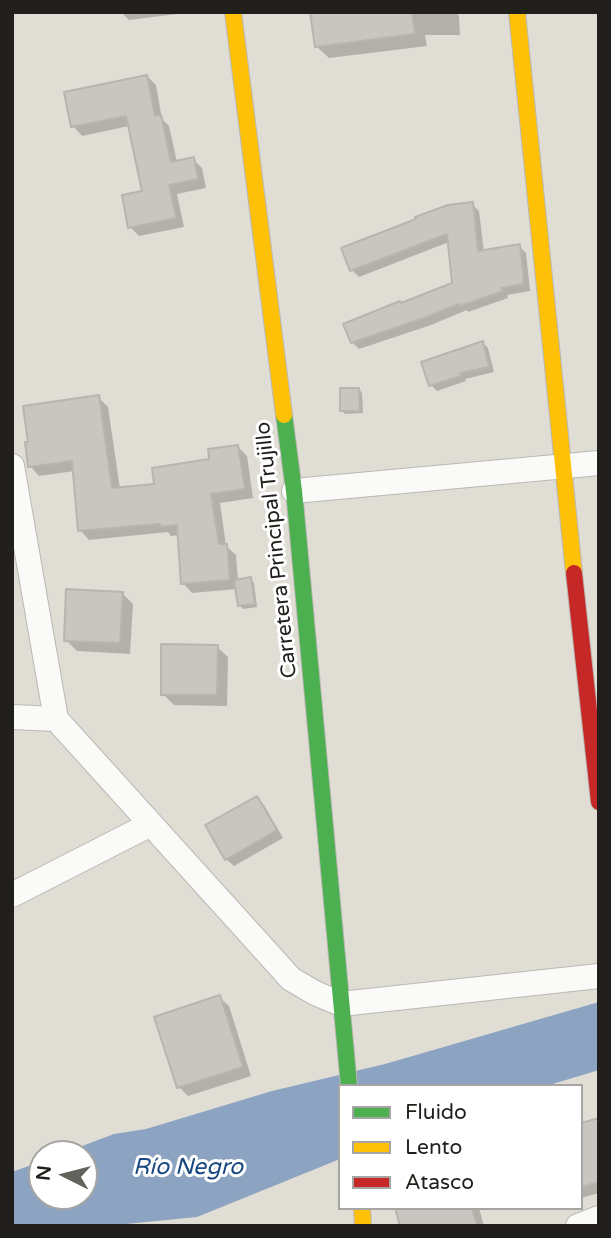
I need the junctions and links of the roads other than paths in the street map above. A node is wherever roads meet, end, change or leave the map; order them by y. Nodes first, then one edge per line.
1 (233, 12) edge
2 (517, 12) edge
3 (599, 463) edge
4 (12, 466) edge
5 (562, 466) junction
6 (294, 491) junction
7 (12, 717) edge
8 (56, 719) junction
9 (599, 802) edge
10 (151, 824) junction
11 (12, 895) edge
12 (599, 976) edge
13 (341, 1004) junction
14 (349, 1084) edge
15 (599, 1218) edge
16 (578, 1226) edge

1 - 6 main road, Carretera Principal Trujillo
2 - 5 main road
3 - 5 street
4 - 8 street
5 - 6 street
5 - 9 main road
6 - 13 main road, Carretera Principal Trujillo
7 - 8 street
8 - 10 street
10 - 11 street
10 - 13 street
12 - 13 street
13 - 14 main road, Carretera Principal Trujillo
15 - 16 street

